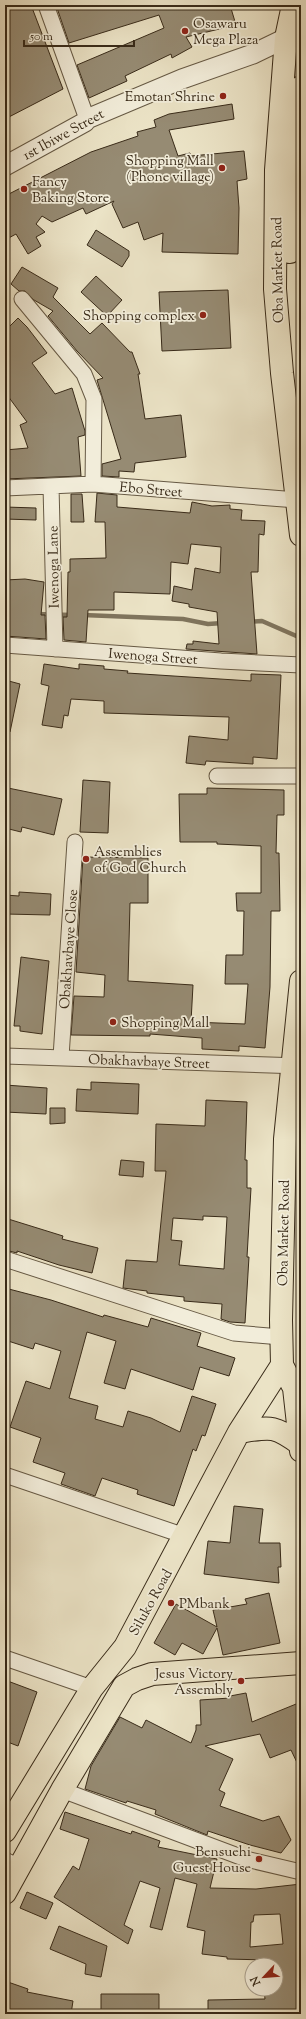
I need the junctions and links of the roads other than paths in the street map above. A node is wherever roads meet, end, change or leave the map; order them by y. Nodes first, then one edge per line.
1 (46, 5) edge
2 (293, 5) edge
3 (293, 37) edge
4 (301, 87) edge
5 (87, 119) junction
6 (5, 166) edge
7 (22, 299) dead end
8 (301, 419) edge
9 (93, 484) junction
10 (51, 486) junction
11 (5, 488) edge
12 (297, 500) junction
13 (301, 535) edge
14 (5, 645) edge
15 (55, 649) junction
16 (301, 665) edge
17 (217, 776) dead end
18 (301, 776) edge
19 (75, 842) dead end
20 (301, 981) edge
21 (5, 1056) edge
22 (61, 1057) junction
23 (297, 1067) edge
24 (5, 1260) edge
25 (281, 1337) junction
26 (292, 1375) edge
27 (300, 1417) edge
28 (239, 1432) junction
29 (301, 1448) edge
30 (5, 1475) edge
31 (185, 1536) junction
32 (5, 1658) edge
33 (301, 1663) edge
34 (92, 1688) junction
35 (62, 1790) junction
36 (5, 1831) edge
37 (12, 1864) edge
38 (301, 1872) edge
39 (5, 1893) edge

1 - 5 street
2 - 3 main road, Oba Market Road
3 - 5 street, 1st Ibiwe Street
3 - 12 main road, Oba Market Road
4 - 8 main road, Oba Market Road
5 - 6 street, 1st Ibiwe Street
7 - 9 street
9 - 10 street, Ebo Street
9 - 12 street, Ebo Street
10 - 11 street, Ebo Street
10 - 15 street, Iwenoga Lane
12 - 13 main road, Oba Market Road
14 - 15 street, Iwenoga Street
15 - 16 street, Iwenoga Street
17 - 18 street
19 - 22 street, Obakhavbaye Close
20 - 23 main road, Oba Market Road
21 - 22 street, Obakhavbaye Street
22 - 23 street, Obakhavbaye Street
23 - 25 main road, Oba Market Road
24 - 25 street
25 - 26 main road, Oba Market Road
26 - 27 main road, Oba Market Road
26 - 28 main road, Siluko Road
27 - 29 main road, Oba Market Road
28 - 29 main road
28 - 31 main road, Siluko Road
30 - 31 street
31 - 34 main road, Siluko Road
32 - 34 street
33 - 35 main road
34 - 36 main road, Siluko Road
35 - 37 main road
35 - 38 street
37 - 39 main road

